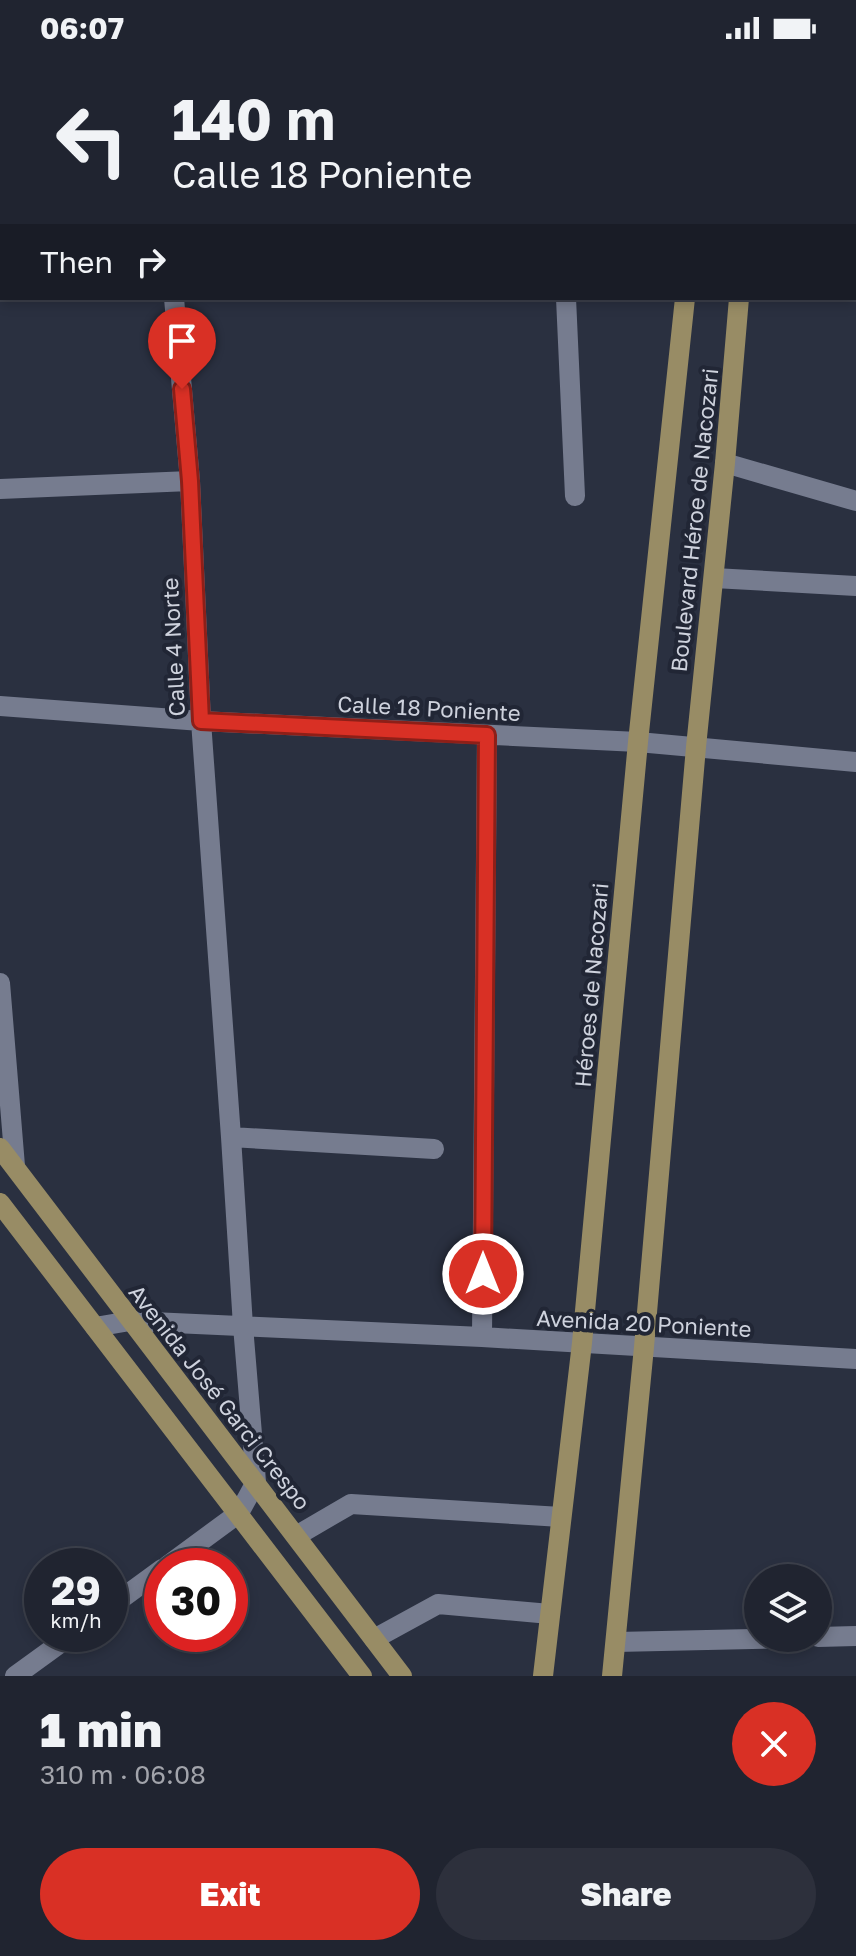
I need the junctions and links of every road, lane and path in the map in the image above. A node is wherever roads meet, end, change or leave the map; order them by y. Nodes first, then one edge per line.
1 (174, 300) edge
2 (566, 300) edge
3 (685, 300) edge
4 (739, 300) edge
5 (725, 463) junction
6 (190, 481) junction
7 (0, 489) edge
8 (575, 496) dead end
9 (856, 501) edge
10 (714, 578) junction
11 (856, 586) edge
12 (0, 706) edge
13 (201, 721) junction
14 (487, 735) junction
15 (638, 742) junction
16 (696, 747) junction
17 (856, 762) edge
18 (0, 983) edge
19 (231, 1137) junction
20 (0, 1148) edge
21 (434, 1149) dead end
22 (15, 1166) junction
23 (0, 1203) edge
24 (130, 1321) junction
25 (243, 1326) junction
26 (95, 1327) junction
27 (482, 1337) junction
28 (582, 1343) junction
29 (644, 1347) junction
30 (856, 1359) edge
31 (256, 1482) junction
32 (239, 1513) junction
33 (561, 1517) junction
34 (296, 1536) junction
35 (191, 1548) edge
36 (550, 1614) junction
37 (856, 1636) edge
38 (832, 1637) edge
39 (374, 1639) junction
40 (744, 1639) edge
41 (616, 1642) junction
42 (48, 1652) edge
43 (546, 1653) junction
44 (15, 1676) edge
45 (362, 1676) edge
46 (402, 1676) edge
47 (528, 1676) edge
48 (543, 1676) edge
49 (612, 1676) edge

1 - 6 street, Calle 4 Norte
2 - 8 street
3 - 15 main road, Héroes de Nacozari
4 - 5 main road, Boulevard Héroe de Nacozari
5 - 9 street
5 - 10 main road, Boulevard Héroe de Nacozari
6 - 7 street
6 - 13 street, Calle 4 Norte
10 - 11 street
10 - 16 main road, Boulevard Héroe de Nacozari
12 - 13 street, Calle 18 Poniente
13 - 14 street, Calle 18 Poniente
13 - 19 street, Calle 4 Norte
14 - 15 street, Calle 18 Poniente
14 - 27 street
15 - 16 street, Calle 18 Poniente
15 - 28 main road, Héroes de Nacozari
16 - 17 street, Calle 18 Poniente
16 - 29 main road
18 - 22 street
19 - 21 street
19 - 25 street, Calle 4 Norte
20 - 22 main road, Avenida José Garci Crespo
22 - 24 main road, Avenida José Garci Crespo
23 - 26 main road
24 - 25 street, Avenida 20 Poniente
24 - 26 street, Avenida 20 Poniente
24 - 31 main road, Avenida José Garci Crespo
25 - 27 street, Avenida 20 Poniente
25 - 31 street, Calle 4 Norte
26 - 32 main road
27 - 28 street, Avenida 20 Poniente
28 - 29 street, Avenida 20 Poniente
28 - 33 main road, Héroes de Nacozari
29 - 30 street, Avenida 20 Poniente
29 - 41 main road
31 - 32 street
31 - 34 main road, Avenida José Garci Crespo
32 - 35 street
32 - 45 main road
33 - 34 street
33 - 36 main road, Héroes de Nacozari
34 - 39 main road, Avenida José Garci Crespo
36 - 39 street
36 - 43 main road, Héroes de Nacozari
37 - 38 street
39 - 46 main road, Avenida José Garci Crespo
40 - 41 street
41 - 49 main road
42 - 44 street
43 - 47 main road
43 - 48 main road, Héroes de Nacozari

